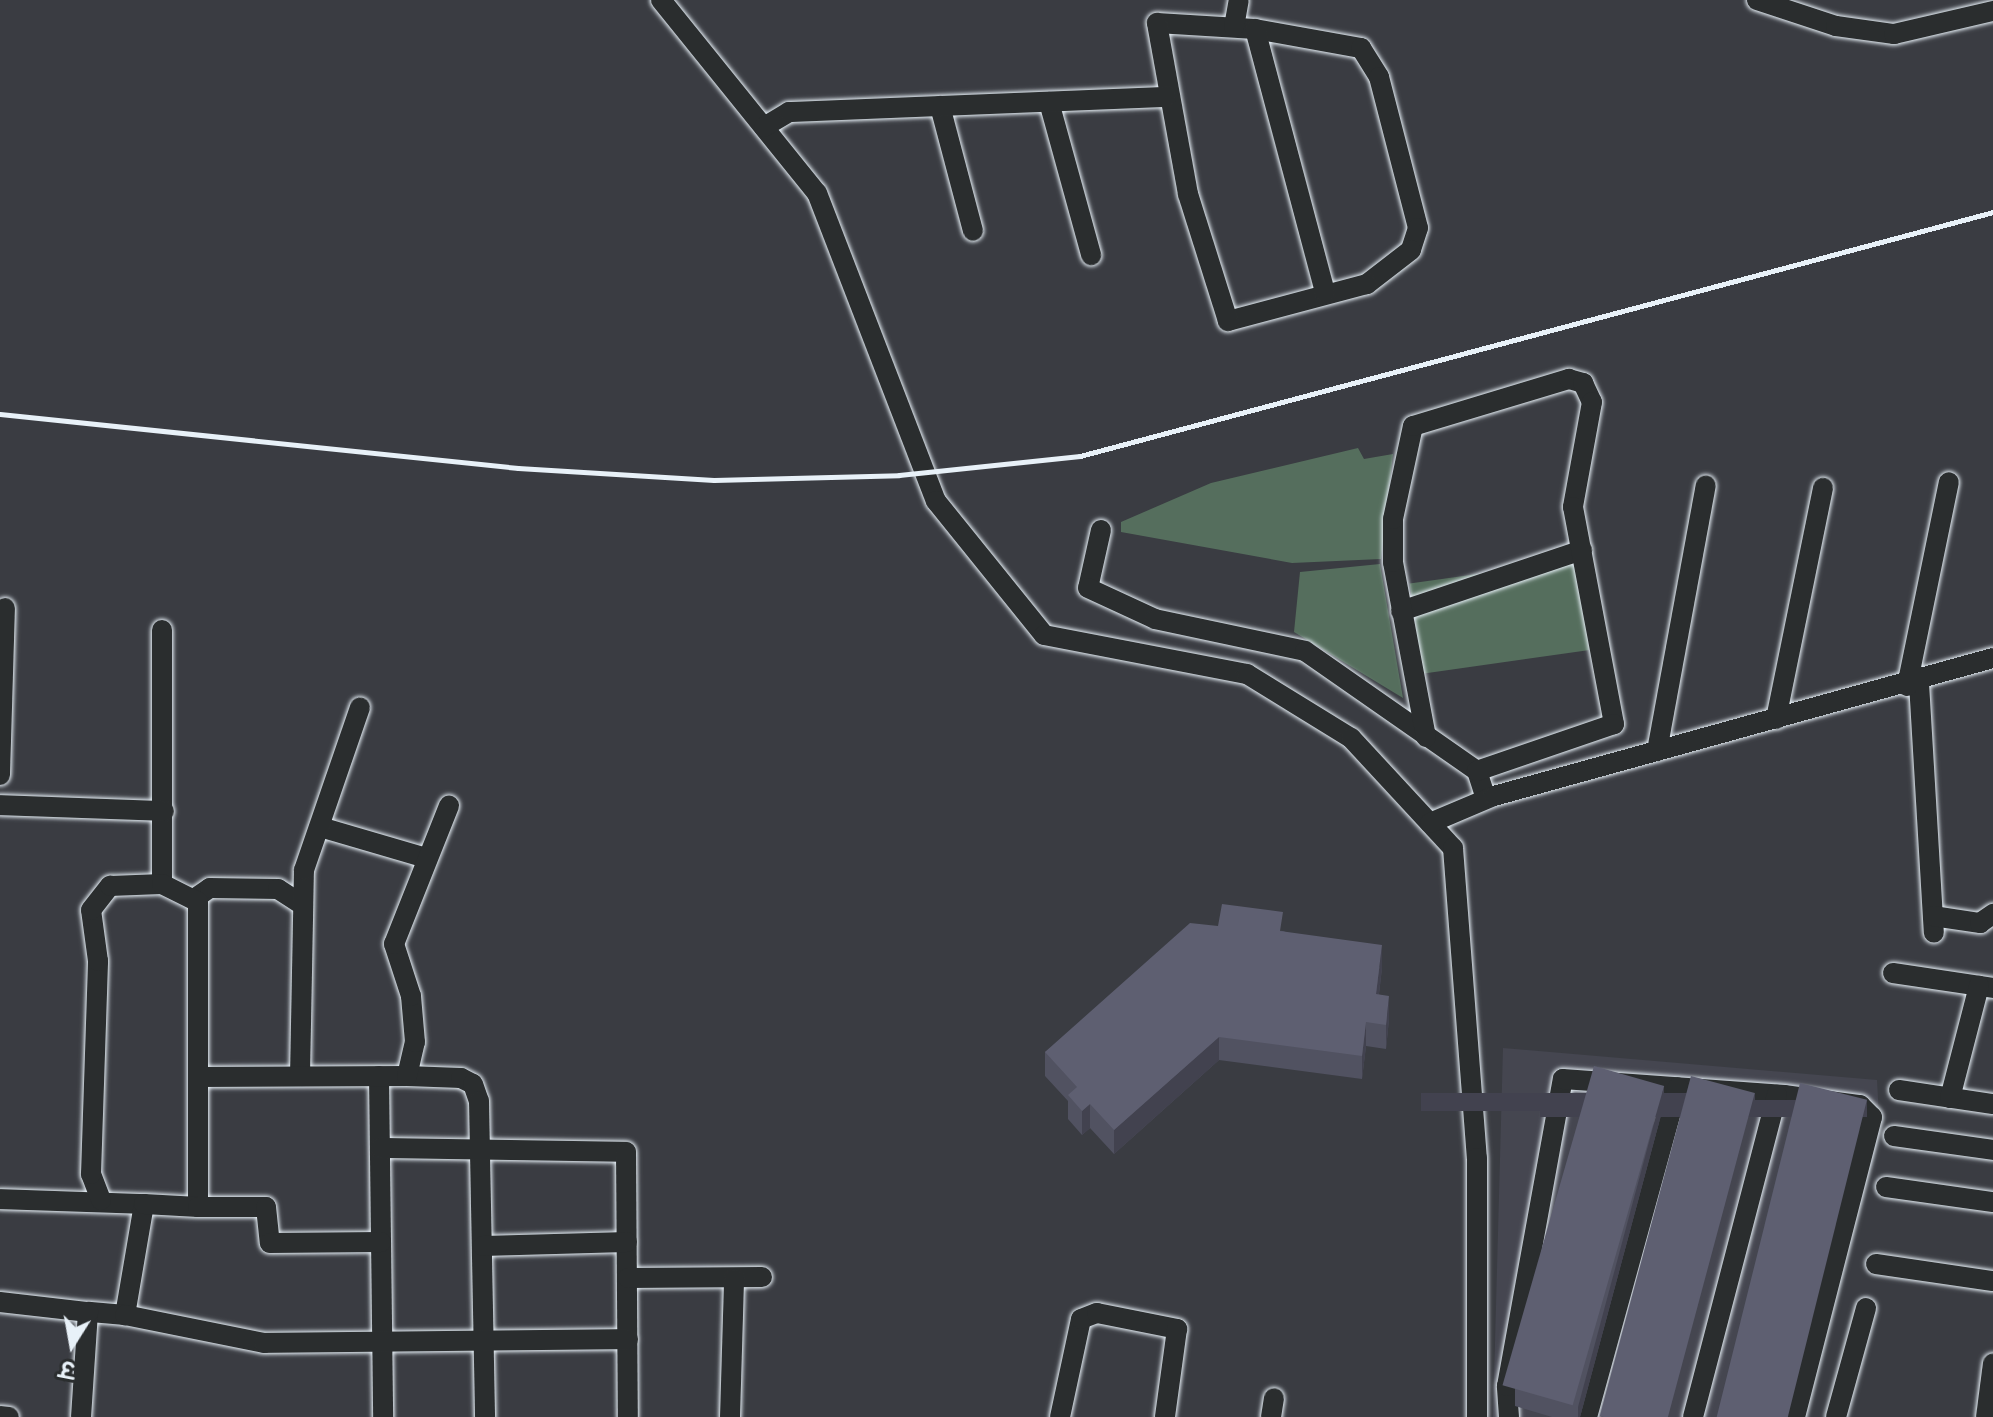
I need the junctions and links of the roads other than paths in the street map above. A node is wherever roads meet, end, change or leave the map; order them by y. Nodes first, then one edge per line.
1 (661, 0) edge
2 (1239, 0) edge
3 (1757, 0) edge
4 (1993, 11) edge
5 (1234, 27) junction
6 (1255, 29) junction
7 (1166, 97) junction
8 (1049, 102) junction
9 (940, 106) junction
10 (764, 127) junction
11 (973, 231) dead end
12 (1091, 255) dead end
13 (1325, 293) junction
14 (1949, 482) dead end
15 (1706, 485) dead end
16 (1823, 488) dead end
17 (1101, 530) dead end
18 (1582, 550) junction
19 (5, 608) dead end
20 (1401, 611) junction
21 (162, 630) dead end
22 (1993, 658) edge
23 (1913, 684) junction
24 (360, 707) dead end
25 (1776, 719) junction
26 (1426, 737) junction
27 (1657, 751) junction
28 (1477, 771) junction
29 (0, 775) edge
30 (1486, 799) junction
31 (0, 805) edge
32 (449, 806) dead end
33 (164, 811) junction
34 (1430, 823) junction
35 (320, 827) junction
36 (426, 858) junction
37 (162, 884) junction
38 (194, 899) junction
39 (303, 905) junction
40 (1993, 914) edge
41 (1893, 973) dead end
42 (1986, 987) edge
43 (300, 1076) junction
44 (379, 1076) junction
45 (407, 1076) junction
46 (199, 1077) junction
47 (1678, 1087) junction
48 (1899, 1090) dead end
49 (1777, 1095) junction
50 (1950, 1098) junction
51 (1993, 1104) edge
52 (1894, 1136) dead end
53 (380, 1148) junction
54 (480, 1148) junction
55 (1993, 1150) edge
56 (1886, 1187) dead end
57 (0, 1199) edge
58 (101, 1200) junction
59 (1993, 1202) edge
60 (144, 1204) junction
61 (198, 1207) junction
62 (381, 1242) junction
63 (627, 1242) junction
64 (483, 1246) junction
65 (1876, 1264) dead end
66 (762, 1277) dead end
67 (628, 1278) junction
68 (734, 1279) junction
69 (1993, 1281) edge
70 (0, 1302) edge
71 (1866, 1308) dead end
72 (88, 1312) junction
73 (125, 1315) junction
74 (628, 1339) junction
75 (483, 1342) junction
76 (383, 1343) junction
77 (1993, 1363) edge
78 (0, 1416) edge
79 (9, 1417) edge
80 (81, 1417) edge
81 (383, 1417) edge
82 (485, 1417) edge
83 (628, 1417) edge
84 (730, 1417) edge
85 (1060, 1417) edge
86 (1165, 1417) edge
87 (1477, 1417) edge
88 (1509, 1417) edge
89 (1587, 1417) edge
90 (1693, 1417) edge
91 (1795, 1417) edge
92 (1836, 1417) edge
93 (1986, 1417) edge

1 - 10 street
2 - 5 street
3 - 4 street
5 - 6 street
5 - 7 street
6 - 13 street
6 - 13 street
7 - 8 street
7 - 13 street
8 - 9 street
8 - 12 street
9 - 10 street
9 - 11 street
10 - 34 street
14 - 23 street
15 - 27 street
16 - 25 street
17 - 26 street
18 - 20 street
18 - 20 street
18 - 28 street
19 - 29 street
20 - 26 street
21 - 33 street
22 - 23 street
23 - 25 street
23 - 40 street
24 - 35 street
25 - 27 street
26 - 28 street
27 - 30 street
28 - 30 street
30 - 34 street
31 - 33 street
32 - 36 street
33 - 37 street
34 - 87 street
35 - 36 street
35 - 39 street
36 - 45 street
37 - 38 street
37 - 58 street
38 - 39 street
38 - 46 street
39 - 43 street
41 - 42 street
42 - 50 street
43 - 44 street
43 - 46 street
44 - 45 street
44 - 53 street
45 - 54 street
46 - 61 street
47 - 49 street
47 - 88 street
47 - 89 street
48 - 50 street
49 - 90 street
49 - 91 street
50 - 51 street
52 - 55 street
53 - 54 street
53 - 62 street
54 - 63 street
54 - 64 street
56 - 59 street
57 - 58 street
58 - 60 street
60 - 61 street
60 - 73 street
61 - 62 street
62 - 76 street
63 - 64 street
63 - 67 street
64 - 75 street
65 - 69 street
66 - 68 street
67 - 68 street
67 - 74 street
68 - 84 street
70 - 72 street
71 - 92 street
72 - 73 street
72 - 80 street
73 - 76 street
74 - 75 street
74 - 83 street
75 - 76 street
75 - 82 street
76 - 81 street
77 - 93 street
78 - 79 street
85 - 86 street

